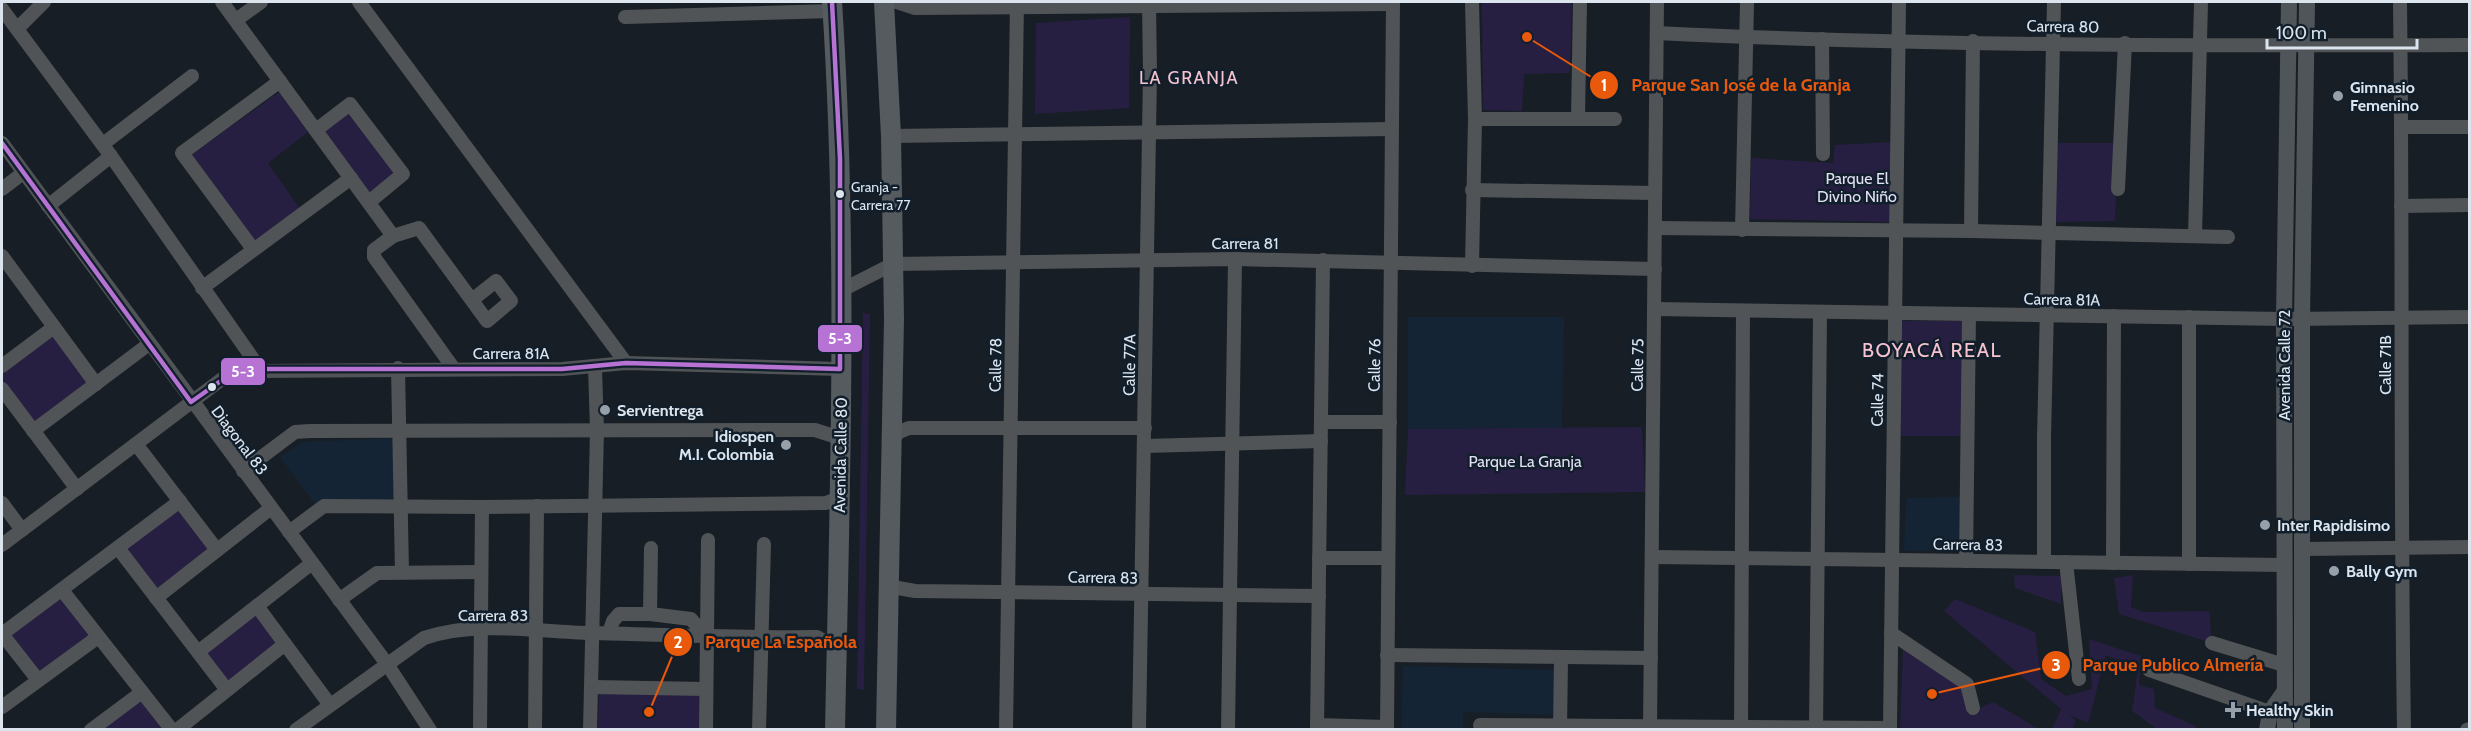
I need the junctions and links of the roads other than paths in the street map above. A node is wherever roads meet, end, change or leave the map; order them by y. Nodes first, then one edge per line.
1 (44, 2) edge
2 (222, 2) edge
3 (261, 2) edge
4 (360, 2) edge
5 (885, 2) edge
6 (897, 2) edge
7 (1472, 2) edge
8 (1580, 2) edge
9 (1657, 2) edge
10 (1747, 2) edge
11 (1899, 2) edge
12 (2054, 2) edge
13 (2201, 2) edge
14 (2289, 2) edge
15 (2307, 2) edge
16 (2400, 2) edge
17 (1394, 3) edge
18 (1017, 4) edge
19 (1149, 4) edge
20 (832, 6) edge
21 (2, 9) edge
22 (626, 16) dead end
23 (236, 20) junction
24 (17, 29) junction
25 (1657, 33) junction
26 (1745, 37) junction
27 (1822, 39) junction
28 (1899, 40) junction
29 (1973, 41) junction
30 (2055, 42) junction
31 (2125, 43) junction
32 (2200, 44) junction
33 (2401, 45) junction
34 (2469, 45) edge
35 (2288, 46) junction
36 (2306, 46) junction
37 (192, 76) dead end
38 (280, 81) junction
39 (1578, 117) junction
40 (1615, 118) dead end
41 (1475, 119) junction
42 (2469, 126) edge
43 (2403, 127) junction
44 (1392, 129) junction
45 (316, 130) junction
46 (1149, 131) junction
47 (1016, 133) junction
48 (891, 136) junction
49 (2, 143) edge
50 (107, 150) junction
51 (1823, 154) dead end
52 (23, 173) junction
53 (351, 178) junction
54 (2, 189) edge
55 (2118, 189) dead end
56 (1472, 190) junction
57 (1655, 193) junction
58 (369, 202) junction
59 (2469, 205) edge
60 (48, 206) junction
61 (2401, 206) junction
62 (1655, 228) junction
63 (1742, 230) junction
64 (1971, 231) junction
65 (1896, 232) junction
66 (2048, 234) junction
67 (393, 236) junction
68 (2195, 236) junction
69 (2229, 237) dead end
70 (253, 249) junction
71 (2, 256) edge
72 (1147, 259) junction
73 (1235, 259) junction
74 (1323, 260) junction
75 (1014, 262) junction
76 (892, 264) junction
77 (1391, 264) junction
78 (1472, 266) junction
79 (1654, 269) junction
80 (7, 274) edge
81 (202, 288) junction
82 (842, 290) junction
83 (472, 300) junction
84 (1654, 309) junction
85 (1743, 311) junction
86 (1820, 312) junction
87 (1894, 313) junction
88 (1969, 314) junction
89 (2046, 315) junction
90 (2114, 316) junction
91 (2189, 317) junction
92 (2401, 317) junction
93 (2469, 317) edge
94 (2284, 319) junction
95 (2302, 319) junction
96 (54, 327) junction
97 (149, 344) junction
98 (626, 363) junction
99 (2, 366) edge
100 (595, 367) junction
101 (398, 368) junction
102 (260, 369) junction
103 (454, 369) junction
104 (840, 369) junction
105 (96, 384) junction
106 (2, 389) edge
107 (191, 402) junction
108 (1321, 422) junction
109 (1389, 422) junction
110 (1011, 428) junction
111 (1144, 428) junction
112 (399, 430) junction
113 (597, 430) junction
114 (33, 431) junction
115 (840, 438) junction
116 (892, 440) junction
117 (1321, 441) junction
118 (1232, 443) junction
119 (136, 444) junction
120 (1145, 446) junction
121 (243, 471) junction
122 (76, 489) junction
123 (839, 498) junction
124 (180, 501) junction
125 (2, 503) edge
126 (399, 505) junction
127 (537, 506) junction
128 (596, 506) junction
129 (482, 507) junction
130 (271, 508) junction
131 (22, 530) junction
132 (289, 532) junction
133 (708, 540) dead end
134 (764, 544) dead end
135 (2, 545) edge
136 (2401, 547) junction
137 (2469, 547) edge
138 (118, 548) junction
139 (651, 548) dead end
140 (2302, 549) junction
141 (217, 550) junction
142 (1652, 557) junction
143 (1319, 558) junction
144 (1388, 558) junction
145 (1740, 558) junction
146 (1817, 559) junction
147 (1892, 560) junction
148 (1966, 561) junction
149 (2044, 562) junction
150 (2066, 562) junction
151 (312, 563) junction
152 (2113, 563) junction
153 (2189, 564) junction
154 (2284, 565) junction
155 (402, 572) junction
156 (481, 572) junction
157 (889, 583) junction
158 (62, 590) junction
159 (1009, 592) junction
160 (1141, 594) junction
161 (1230, 595) junction
162 (1319, 596) junction
163 (156, 598) junction
164 (339, 600) junction
165 (257, 606) junction
166 (650, 614) junction
167 (481, 628) junction
168 (537, 631) junction
169 (593, 633) junction
170 (609, 633) junction
171 (1891, 633) junction
172 (2, 634) edge
173 (702, 635) junction
174 (98, 637) junction
175 (761, 638) junction
176 (2211, 643) dead end
177 (285, 644) junction
178 (836, 648) junction
179 (198, 652) junction
180 (1388, 655) junction
181 (1561, 658) junction
182 (1650, 658) junction
183 (387, 664) junction
184 (2284, 665) junction
185 (2149, 670) dead end
186 (2079, 679) dead end
187 (38, 680) junction
188 (592, 687) junction
189 (706, 689) junction
190 (227, 690) junction
191 (142, 692) junction
192 (2284, 692) junction
193 (330, 705) junction
194 (2, 707) edge
195 (1973, 708) dead end
196 (2270, 712) junction
197 (1480, 725) dead end
198 (1317, 727) edge
199 (1387, 728) edge
200 (1560, 728) edge
201 (1650, 728) edge
202 (91, 729) edge
203 (172, 729) edge
204 (177, 729) edge
205 (296, 729) edge
206 (429, 729) edge
207 (480, 729) edge
208 (535, 729) edge
209 (590, 729) edge
210 (706, 729) edge
211 (759, 729) edge
212 (835, 729) edge
213 (886, 729) edge
214 (1006, 729) edge
215 (1139, 729) edge
216 (1228, 729) edge
217 (1741, 729) edge
218 (1816, 729) edge
219 (2267, 729) edge
220 (2284, 729) edge
221 (2302, 729) edge
222 (2404, 729) edge

1 - 24 street
2 - 23 street
3 - 23 street
4 - 98 street
5 - 48 highway
6 - 18 street
7 - 41 street
8 - 39 street
9 - 25 street, Calle 75
10 - 26 street
11 - 28 street, Calle 74
12 - 30 street
13 - 32 street
14 - 35 main road, Avenida Calle 72
15 - 36 main road, Avenida Calle 72
16 - 33 street, Calle 71B
17 - 19 street
17 - 44 street, Calle 76
18 - 19 street
18 - 47 street, Calle 78
19 - 46 street, Calle 77A
20 - 22 street
20 - 82 highway, Avenida Calle 80
21 - 24 street
23 - 38 street
24 - 50 street
25 - 26 street, Carrera 80
25 - 57 street, Calle 75
26 - 27 street, Carrera 80
26 - 63 street
27 - 28 street, Carrera 80
27 - 51 street
28 - 29 street, Carrera 80
28 - 65 street, Calle 74
29 - 30 street, Carrera 80
29 - 64 street
30 - 31 street, Carrera 80
30 - 66 street
31 - 32 street, Carrera 80
31 - 55 street
32 - 35 street, Carrera 80
32 - 68 street
33 - 34 street, Carrera 80
33 - 36 street, Carrera 80
33 - 43 street, Calle 71B
35 - 36 street, Carrera 80
35 - 94 main road, Avenida Calle 72
36 - 95 main road, Avenida Calle 72
37 - 50 street
38 - 45 street
38 - 70 street
39 - 40 street
39 - 41 street
41 - 56 street
42 - 43 street
43 - 61 street, Calle 71B
44 - 46 street
44 - 77 street, Calle 76
45 - 53 street
45 - 58 street
46 - 47 street
46 - 72 street, Calle 77A
47 - 48 street
47 - 75 street, Calle 78
48 - 76 highway
49 - 52 street, Diagonal 83
50 - 60 street
50 - 81 street
52 - 54 street
52 - 60 street, Diagonal 83
53 - 58 street
53 - 70 street
56 - 57 street
56 - 78 street
57 - 62 street, Calle 75
58 - 67 street
59 - 61 street
60 - 97 street, Diagonal 83
61 - 92 street, Calle 71B
62 - 63 street
62 - 79 street, Calle 75
63 - 65 street
64 - 65 street
64 - 66 street
65 - 87 street, Calle 74
66 - 68 street
66 - 89 street
67 - 83 street
67 - 103 street
68 - 69 street
70 - 81 street
71 - 80 street
72 - 73 street, Carrera 81
72 - 75 street, Carrera 81
72 - 111 street, Calle 77A
73 - 74 street, Carrera 81
73 - 118 street
74 - 77 street, Carrera 81
74 - 108 street
75 - 76 street, Carrera 81
75 - 110 street, Calle 78
76 - 82 street, Carrera 81
76 - 116 highway
77 - 78 street, Carrera 81
77 - 109 street, Calle 76
78 - 79 street, Carrera 81
79 - 84 street, Calle 75
80 - 96 street
81 - 102 street
82 - 104 highway, Avenida Calle 80
83 - 83 street
84 - 85 street, Carrera 81A
84 - 142 street, Calle 75
85 - 86 street, Carrera 81A
85 - 145 street
86 - 87 street, Carrera 81A
86 - 146 street
87 - 88 street, Carrera 81A
87 - 147 street, Calle 74
88 - 89 street, Carrera 81A
88 - 148 street
89 - 90 street, Carrera 81A
89 - 149 street
90 - 91 street, Carrera 81A
90 - 152 street
91 - 94 street, Carrera 81A
91 - 153 street
92 - 93 street, Carrera 81A
92 - 95 street, Carrera 81A
92 - 136 street, Calle 71B
94 - 95 street, Carrera 81A
94 - 154 main road, Avenida Calle 72
95 - 140 main road, Avenida Calle 72
96 - 99 street
96 - 105 street
97 - 105 street
97 - 107 street, Diagonal 83
98 - 100 street, Carrera 81A
98 - 104 street, Carrera 81A
100 - 103 street, Carrera 81A
100 - 113 street
101 - 102 street, Carrera 81A
101 - 103 street, Carrera 81A
101 - 112 street
102 - 107 street, Carrera 81A
104 - 115 highway, Avenida Calle 80
105 - 114 street
106 - 114 street
107 - 119 street, Carrera 81A
107 - 121 street, Diagonal 83
108 - 109 street
108 - 117 street
109 - 144 street, Calle 76
110 - 111 street
110 - 116 street
110 - 159 street, Calle 78
111 - 120 street, Calle 77A
112 - 113 street
112 - 121 street
112 - 126 street
113 - 115 street
113 - 128 street
114 - 122 street
115 - 123 highway, Avenida Calle 80
116 - 157 highway
117 - 118 street
117 - 143 street
118 - 120 street
118 - 161 street
119 - 122 street, Carrera 81A
119 - 124 street
120 - 160 street, Calle 77A
121 - 130 street, Diagonal 83
122 - 131 street, Carrera 81A
123 - 128 street
123 - 178 highway, Avenida Calle 80
124 - 138 street
124 - 141 street
125 - 131 street
126 - 129 street
126 - 132 street
126 - 155 street
127 - 128 street
127 - 129 street
127 - 168 street
128 - 169 street
129 - 156 street
130 - 132 street, Diagonal 83
130 - 141 street
131 - 135 street, Carrera 81A
132 - 151 street, Diagonal 83
133 - 173 street
134 - 175 street
136 - 137 street
136 - 140 street
136 - 222 street, Calle 71B
138 - 158 street
138 - 163 street
139 - 166 street
140 - 221 main road, Avenida Calle 72
141 - 163 street
142 - 145 street, Carrera 83
142 - 182 street, Calle 75
143 - 144 street
143 - 162 street
144 - 180 street, Calle 76
145 - 146 street, Carrera 83
145 - 217 street
146 - 147 street, Carrera 83
146 - 218 street
147 - 148 street, Carrera 83
147 - 171 street, Calle 74
148 - 149 street, Carrera 83
149 - 150 street, Carrera 83
150 - 152 street, Carrera 83
150 - 186 street
151 - 164 street, Diagonal 83
151 - 165 street
152 - 153 street, Carrera 83
153 - 154 street, Carrera 83
154 - 184 main road, Avenida Calle 72
155 - 156 street
155 - 164 street
156 - 167 street
157 - 159 street, Carrera 83
157 - 213 highway
158 - 172 street
158 - 174 street
159 - 160 street, Carrera 83
159 - 214 street, Calle 78
160 - 161 street, Carrera 83
160 - 215 street, Calle 77A
161 - 162 street, Carrera 83
161 - 216 street
162 - 198 street
163 - 179 street
164 - 183 street, Diagonal 83
165 - 177 street
165 - 179 street
166 - 170 street
166 - 173 street
167 - 168 street, Carrera 83
167 - 183 street, Carrera 83
167 - 207 street
168 - 169 street, Carrera 83
168 - 208 street
169 - 170 street, Carrera 83
169 - 188 street
170 - 173 street, Carrera 83
171 - 195 street
171 - 218 street, Calle 74
172 - 187 street
173 - 175 street, Carrera 83
173 - 189 street
174 - 187 street
174 - 191 street
175 - 178 street, Carrera 83
175 - 211 street
176 - 184 street
177 - 190 street
177 - 193 street
178 - 212 highway, Avenida Calle 80
179 - 190 street
180 - 181 street
180 - 199 street, Calle 76
181 - 182 street
181 - 200 street
182 - 201 street, Calle 75
183 - 193 street, Carrera 83
183 - 206 street, Diagonal 83
184 - 192 main road, Avenida Calle 72
185 - 196 street
187 - 194 street
188 - 189 street
188 - 209 street
189 - 210 street
190 - 204 street
191 - 202 street
191 - 203 street
192 - 196 main road
192 - 220 main road, Avenida Calle 72
193 - 205 street, Carrera 83
196 - 219 main road
197 - 200 street
198 - 199 street
200 - 201 street
201 - 217 street
217 - 218 street

